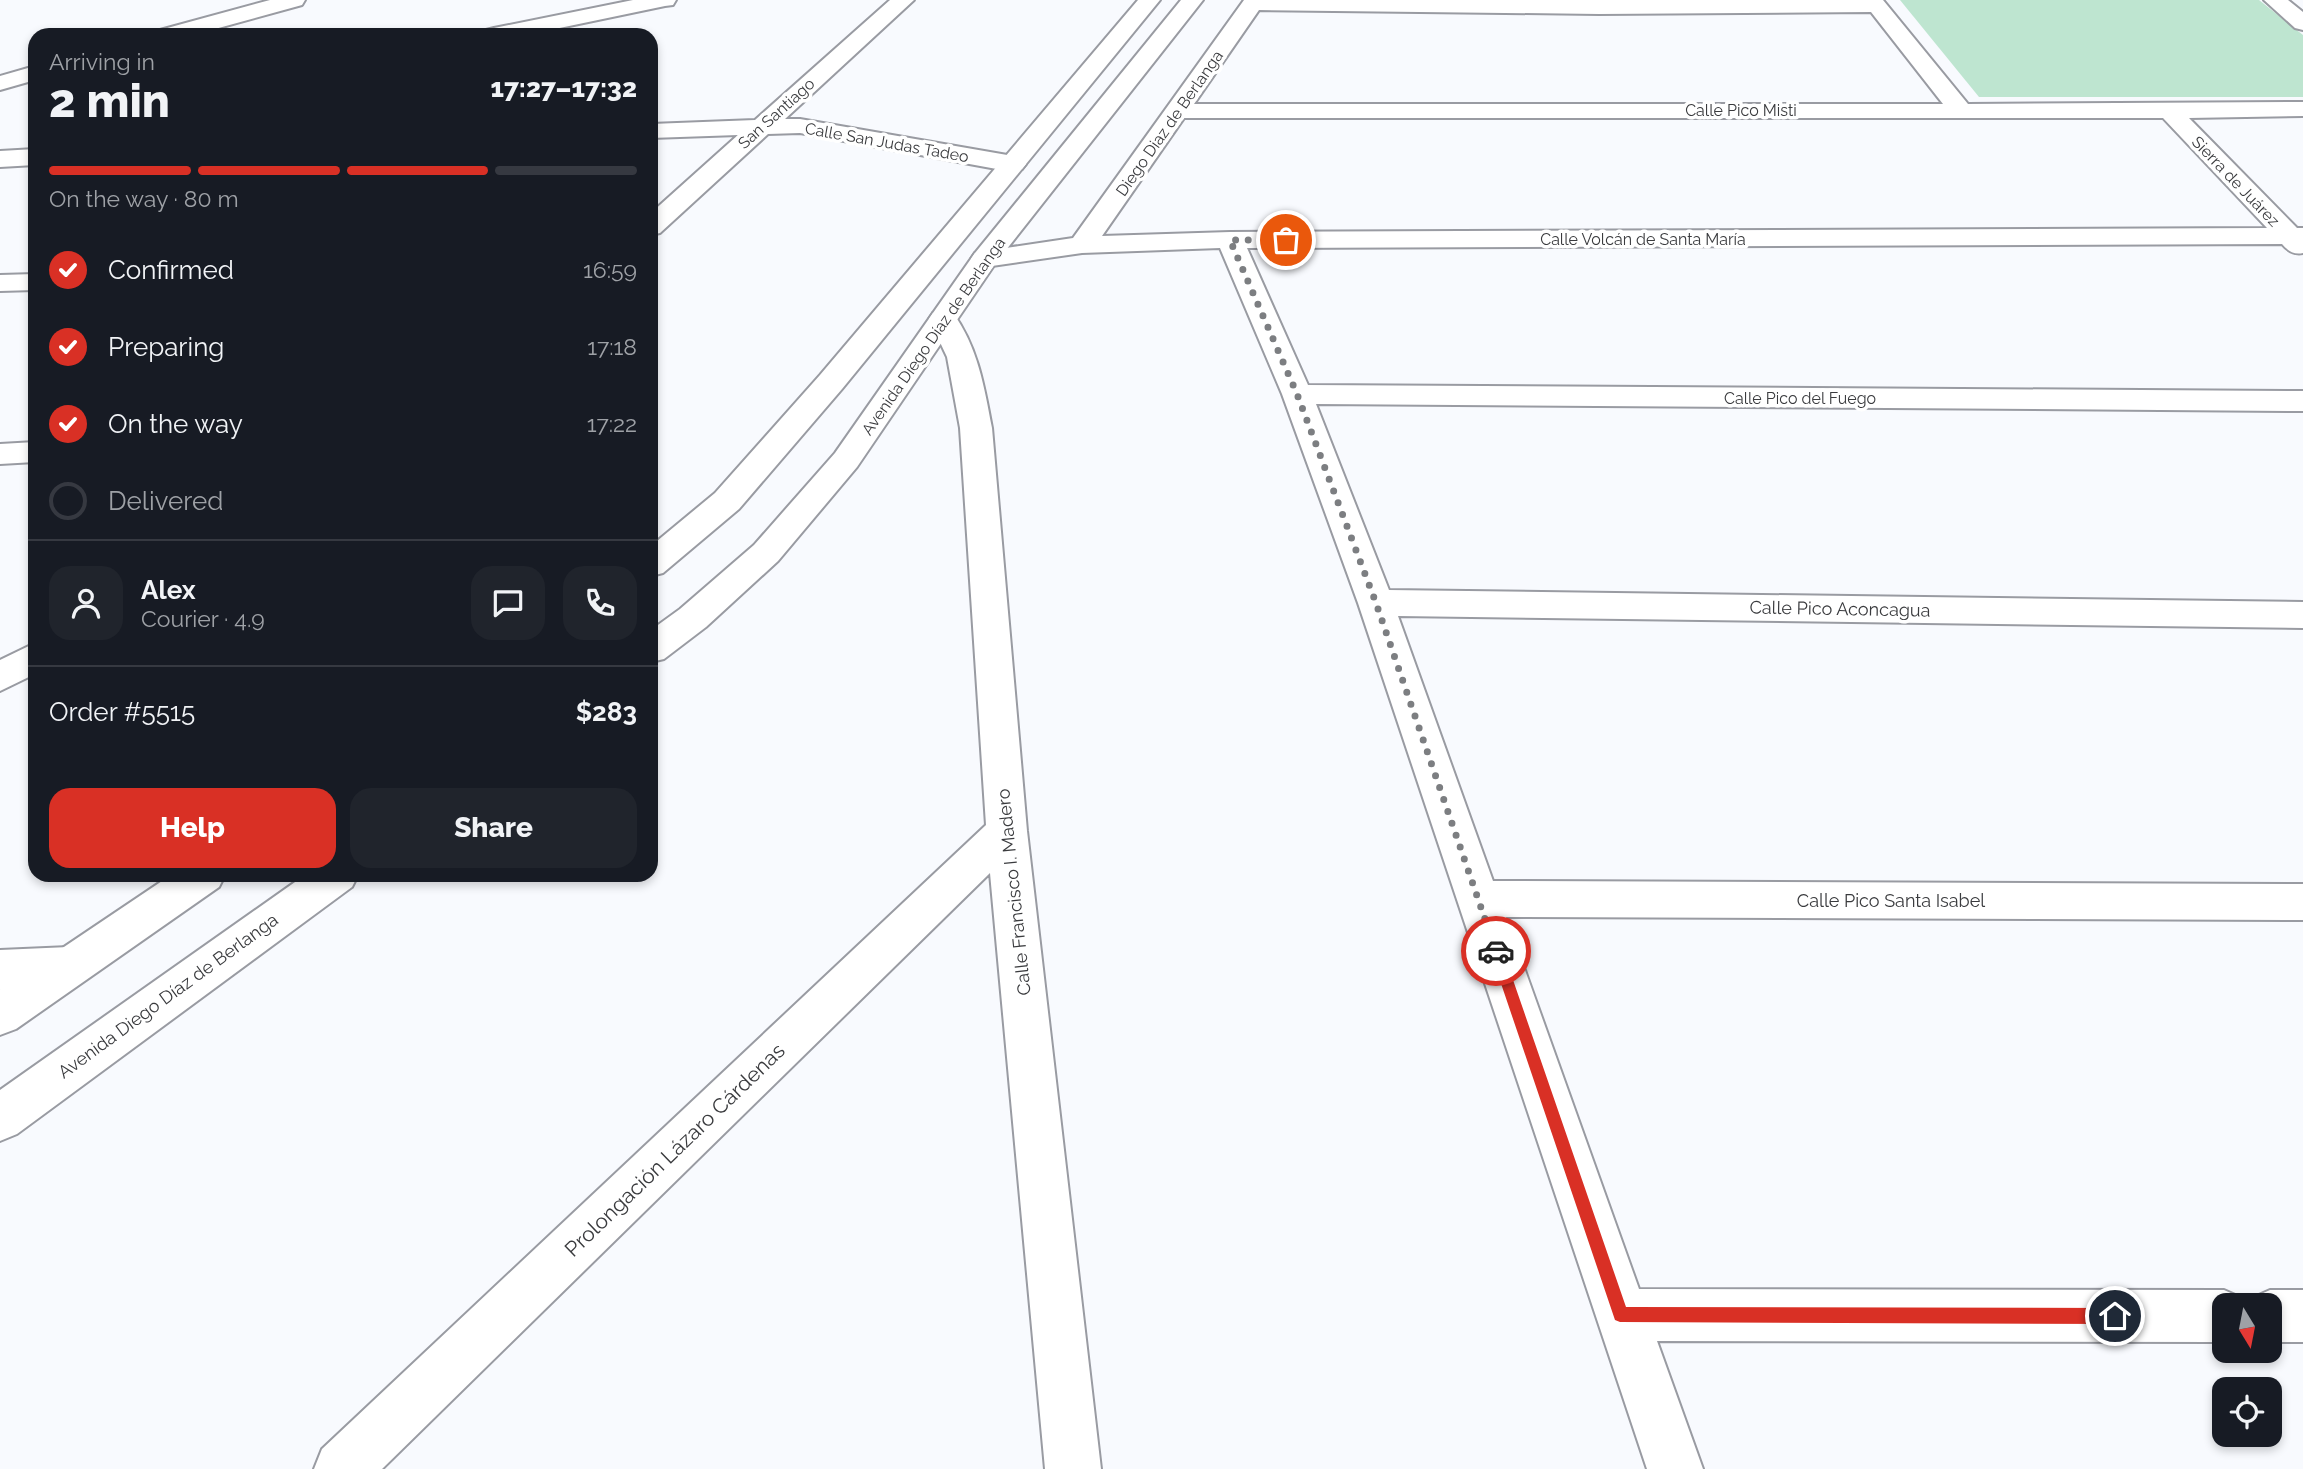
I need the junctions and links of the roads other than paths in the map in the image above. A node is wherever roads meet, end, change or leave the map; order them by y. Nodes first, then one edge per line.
1 (294, 0) edge
2 (665, 0) edge
3 (903, 0) edge
4 (1149, 0) edge
5 (1192, 0) edge
6 (1254, 1) edge
7 (1874, 3) edge
8 (2287, 3) edge
9 (2303, 23) edge
10 (193, 28) edge
11 (528, 28) edge
12 (28, 75) edge
13 (0, 83) edge
14 (2303, 109) edge
15 (1179, 110) junction
16 (1960, 110) junction
17 (2169, 111) junction
18 (760, 126) junction
19 (658, 131) edge
20 (28, 157) edge
21 (0, 159) edge
22 (1013, 164) junction
23 (658, 221) edge
24 (1230, 240) junction
25 (2298, 241) edge
26 (1082, 245) junction
27 (985, 259) junction
28 (28, 282) edge
29 (0, 284) edge
30 (943, 319) junction
31 (1297, 394) junction
32 (2303, 401) edge
33 (28, 452) edge
34 (0, 454) edge
35 (658, 558) edge
36 (1376, 603) junction
37 (2303, 615) edge
38 (658, 644) edge
39 (28, 661) edge
40 (0, 677) edge
41 (1007, 831) junction
42 (194, 882) edge
43 (327, 882) edge
44 (1479, 900) junction
45 (2303, 902) edge
46 (69, 966) junction
47 (0, 970) edge
48 (0, 1015) edge
49 (0, 1118) edge
50 (1620, 1315) junction
51 (2212, 1316) edge
52 (2282, 1316) edge
53 (2303, 1316) edge
54 (342, 1469) edge
55 (1073, 1469) edge
56 (1675, 1469) edge

1 - 10 street
2 - 11 street
3 - 18 street, San Santiago
4 - 22 street
5 - 27 street, Avenida Diego Díaz de Berlanga
6 - 7 street
6 - 15 street, Diego Diaz de Berlanga
7 - 16 street
8 - 9 street
12 - 13 street
14 - 17 street, Calle Pico Misti
15 - 16 street, Calle Pico Misti
15 - 26 street, Diego Diaz de Berlanga
16 - 17 street, Calle Pico Misti
17 - 25 street, Sierra de Juárez
18 - 19 street, Calle San Judas Tadeo
18 - 22 street, Calle San Judas Tadeo
18 - 23 street, San Santiago
20 - 21 street
22 - 35 street
24 - 25 street, Calle Volcán de Santa María
24 - 26 street, Calle Volcán de Santa María
24 - 31 street
26 - 27 street, Calle Volcán de Santa María
27 - 30 street, Avenida Diego Díaz de Berlanga
28 - 29 street
30 - 38 street, Avenida Diego Díaz de Berlanga
30 - 41 street, Calle Francisco I. Madero
31 - 32 street, Calle Pico del Fuego
31 - 36 street
33 - 34 street
36 - 37 street, Calle Pico Aconcagua
36 - 44 street
39 - 40 street
41 - 54 street, Prolongación Lázaro Cárdenas
41 - 55 street, Calle Francisco I. Madero
42 - 46 street
43 - 49 street, Avenida Diego Díaz de Berlanga
44 - 45 street, Calle Pico Santa Isabel
44 - 50 street
46 - 47 street
46 - 48 street
50 - 51 street
50 - 56 street
52 - 53 street

